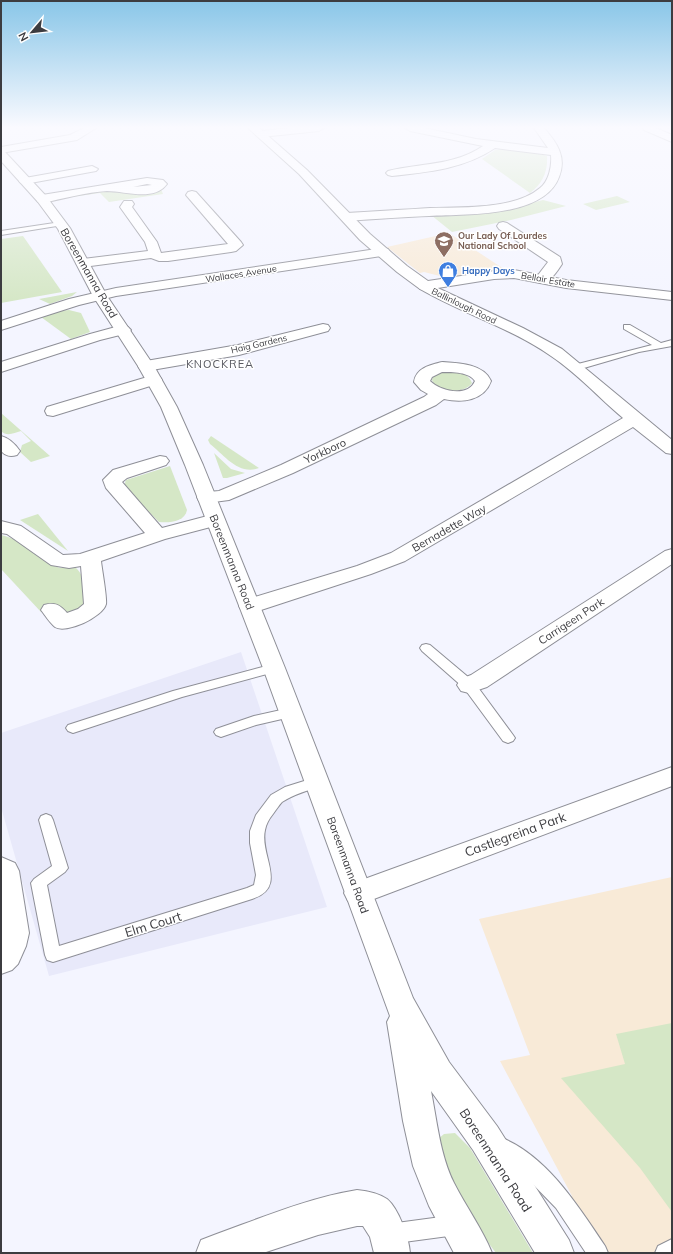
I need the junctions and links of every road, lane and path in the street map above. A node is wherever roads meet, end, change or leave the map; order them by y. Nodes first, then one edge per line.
1 (31, 187) edge
2 (317, 187) edge
3 (548, 187) edge
4 (109, 188) dead end
5 (192, 195) dead end
6 (42, 200) junction
7 (128, 204) dead end
8 (346, 217) junction
9 (61, 224) junction
10 (504, 226) dead end
11 (1, 233) edge
12 (383, 252) junction
13 (154, 254) junction
14 (83, 263) junction
15 (542, 279) junction
16 (425, 286) junction
17 (672, 296) edge
18 (66, 304) junction
19 (112, 313) junction
20 (1, 326) edge
21 (627, 327) dead end
22 (323, 328) dead end
23 (672, 343) edge
24 (659, 345) junction
25 (577, 366) junction
26 (1, 367) edge
27 (150, 373) junction
28 (440, 394) dead end
29 (53, 411) dead end
30 (634, 418) junction
31 (671, 447) edge
32 (160, 462) dead end
33 (206, 497) junction
34 (215, 520) junction
35 (1, 527) edge
36 (158, 535) junction
37 (90, 558) junction
38 (668, 564) edge
39 (250, 606) junction
40 (52, 610) dead end
41 (426, 648) dead end
42 (274, 668) junction
43 (469, 685) junction
44 (290, 713) junction
45 (73, 728) dead end
46 (221, 732) dead end
47 (508, 738) dead end
48 (672, 776) edge
49 (317, 782) junction
50 (46, 820) dead end
51 (1, 868) edge
52 (358, 893) junction
53 (1, 961) edge
54 (400, 1004) junction
55 (485, 1138) junction
56 (385, 1233) edge
57 (466, 1239) edge
58 (672, 1249) edge
59 (214, 1253) edge
60 (556, 1253) edge
61 (598, 1253) edge
62 (665, 1253) edge

1 - 6 street, Boreenmanna Road
2 - 8 street, Ballinlough Road
3 - 8 street
4 - 6 street
5 - 13 street
6 - 9 street, Boreenmanna Road
7 - 13 street
8 - 12 street, Ballinlough Road
9 - 11 lane
9 - 14 street, Boreenmanna Road
10 - 15 street
12 - 16 street, Ballinlough Road
12 - 19 street, Wallaces Avenue
13 - 14 street
14 - 19 street, Boreenmanna Road
15 - 16 street, Bellair Estate
15 - 17 street, Bellair Estate
16 - 25 street, Ballinlough Road
18 - 19 street
18 - 19 street
18 - 20 street
19 - 26 street
19 - 27 street, Boreenmanna Road
21 - 24 lane
22 - 27 street, Haig Gardens
23 - 24 lane
24 - 25 lane
25 - 30 street, Ballinlough Road
27 - 29 street, Haig Gardens
27 - 33 street, Boreenmanna Road
28 - 33 street, Yorkboro
30 - 31 street, Ballinlough Road
30 - 39 street, Bernadette Way
32 - 36 street
33 - 34 street, Boreenmanna Road
34 - 36 street
34 - 39 street, Boreenmanna Road
35 - 37 street
36 - 37 street
37 - 40 street
38 - 43 street, Carrigeen Park
39 - 42 street, Boreenmanna Road
41 - 43 lane
42 - 44 street, Boreenmanna Road
42 - 45 lane
43 - 47 lane
44 - 46 lane
44 - 49 street, Boreenmanna Road
48 - 52 street, Castlegreina Park
49 - 50 lane, Elm Court
49 - 52 street, Boreenmanna Road
51 - 53 street
52 - 54 street, Boreenmanna Road
54 - 55 street, Boreenmanna Road
54 - 57 street, Boreenmanna Road
55 - 60 street, Boreenmanna Road
55 - 61 lane
56 - 57 lane
56 - 59 street
58 - 62 lane

